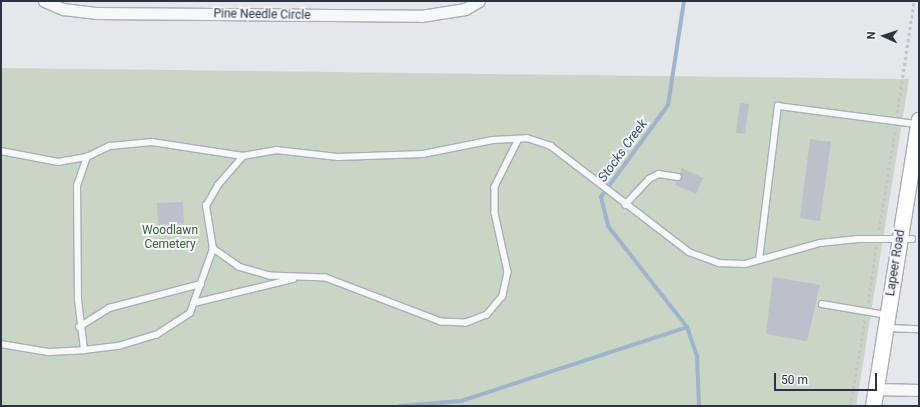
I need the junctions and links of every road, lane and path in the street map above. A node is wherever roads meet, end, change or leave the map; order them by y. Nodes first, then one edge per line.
1 (44, 1) edge
2 (479, 1) edge
3 (914, 1) edge
4 (896, 121) junction
5 (919, 123) edge
6 (519, 139) junction
7 (1, 151) edge
8 (242, 156) junction
9 (87, 157) junction
10 (678, 177) dead end
11 (625, 206) junction
12 (878, 239) junction
13 (906, 239) junction
14 (214, 249) junction
15 (759, 260) junction
16 (297, 278) junction
17 (201, 284) junction
18 (194, 303) junction
19 (822, 304) dead end
20 (867, 312) junction
21 (887, 321) junction
22 (79, 327) junction
23 (919, 329) edge
24 (1, 344) edge
25 (84, 350) junction
26 (876, 389) junction
27 (919, 390) edge
28 (850, 406) edge
29 (873, 406) edge

1 - 2 street, Pine Needle Circle
3 - 4 path
4 - 5 lane
4 - 12 path
4 - 15 lane
5 - 13 main road, Lapeer Road
6 - 8 lane
6 - 11 lane
6 - 16 lane
7 - 9 lane
8 - 9 lane
8 - 14 lane
9 - 22 lane
10 - 11 lane
11 - 15 lane
12 - 13 lane
12 - 15 lane
12 - 20 path
13 - 21 main road, Lapeer Road
14 - 16 lane
14 - 17 lane
16 - 18 lane
17 - 18 lane
17 - 22 lane
18 - 25 lane
19 - 20 lane
20 - 21 lane
20 - 28 path
21 - 23 lane
21 - 26 main road, Lapeer Road
22 - 25 lane
24 - 25 lane
26 - 27 street
26 - 29 main road, Lapeer Road

